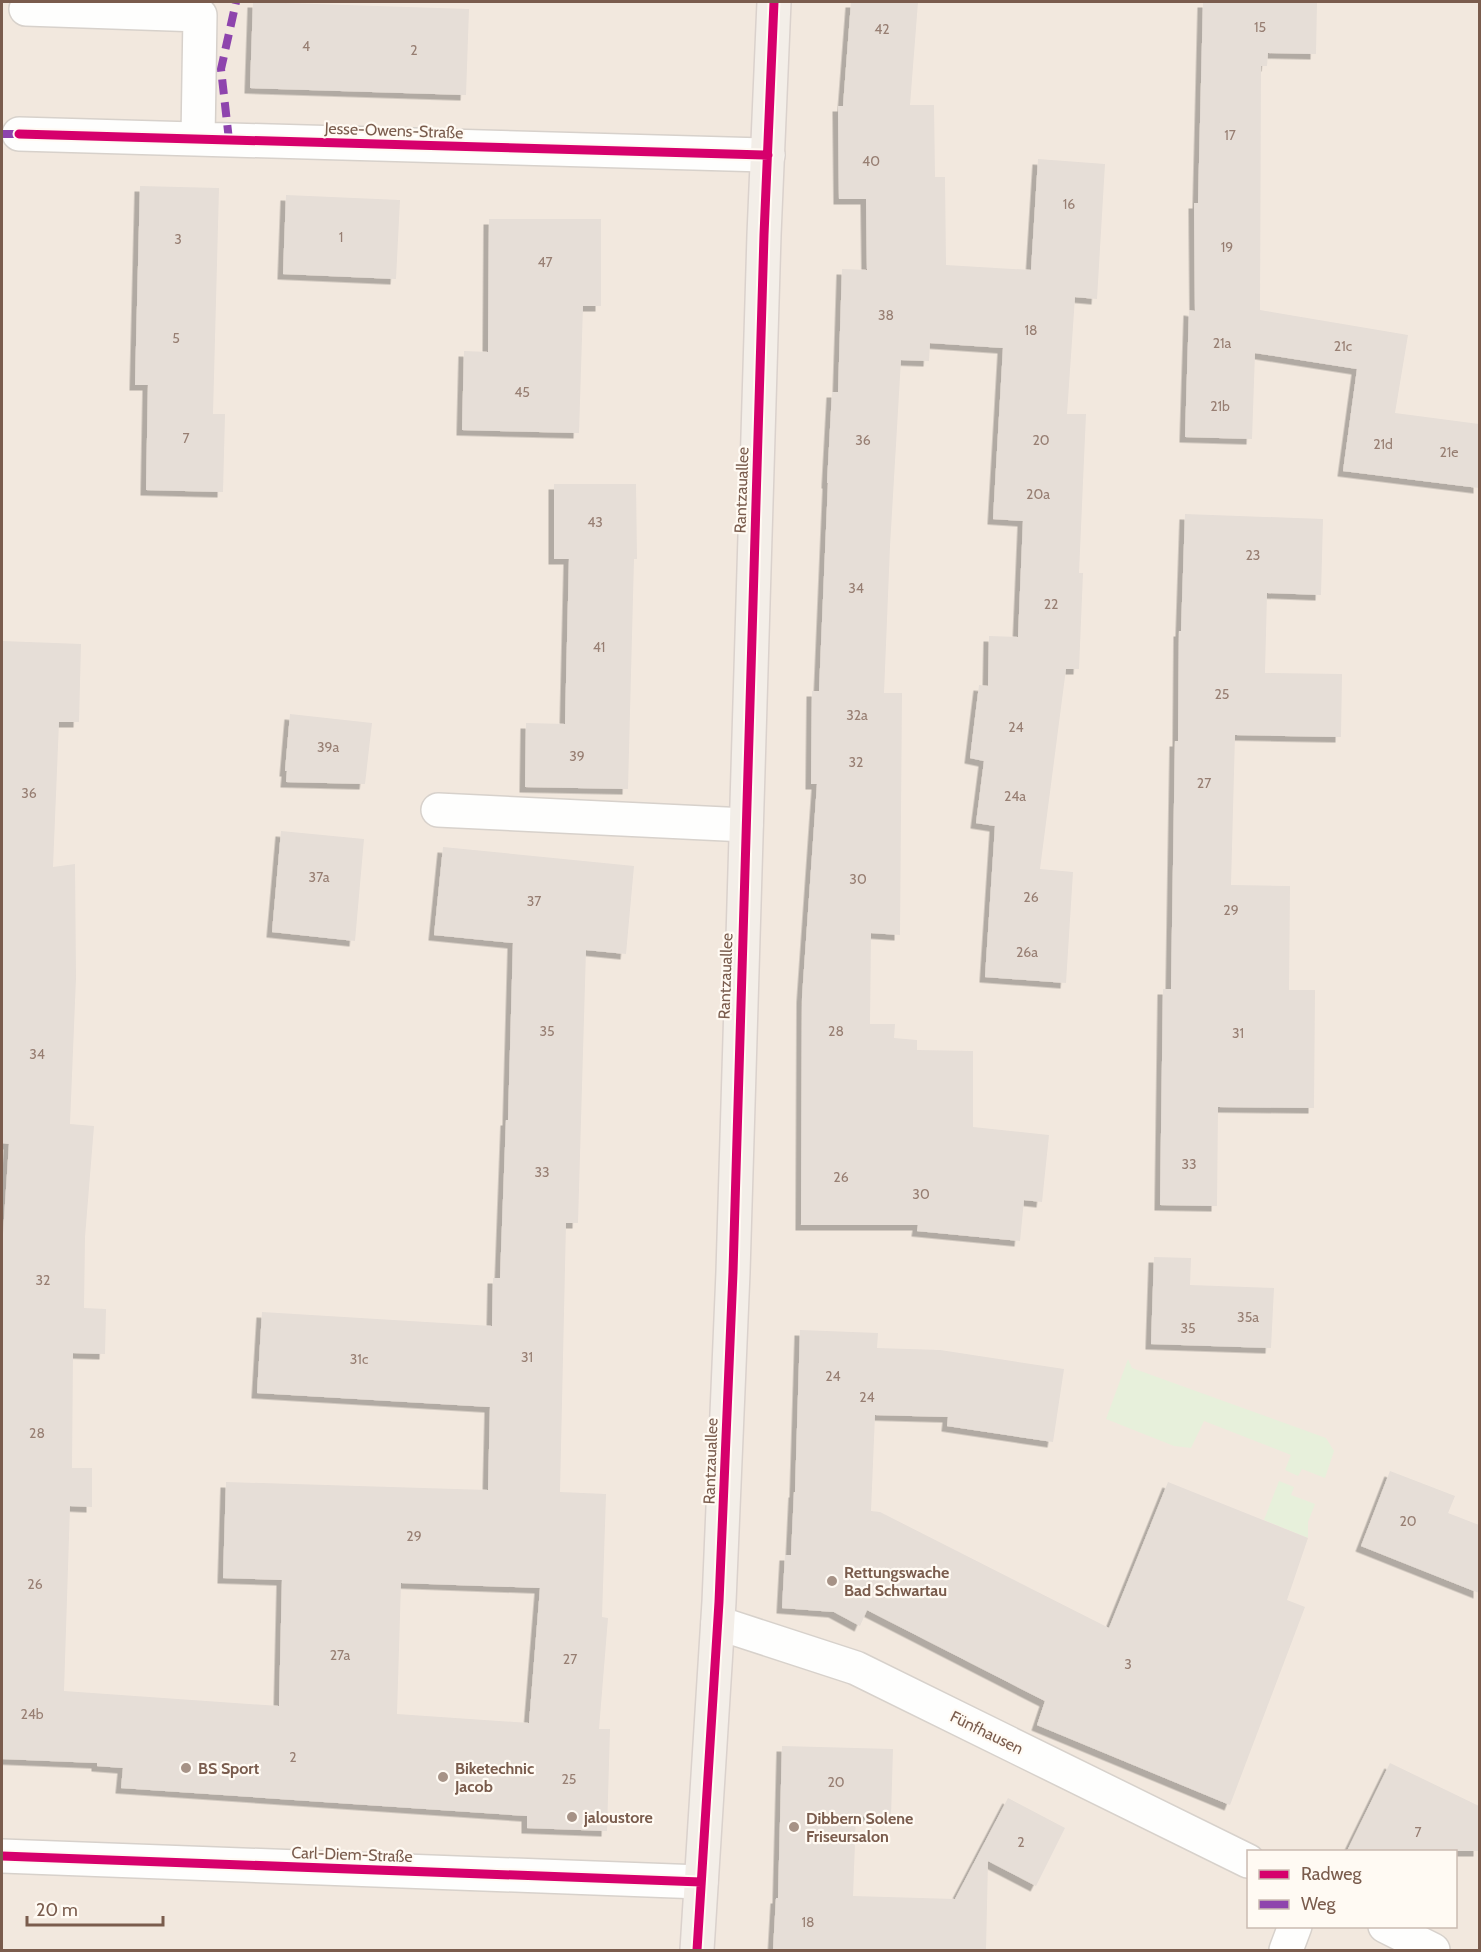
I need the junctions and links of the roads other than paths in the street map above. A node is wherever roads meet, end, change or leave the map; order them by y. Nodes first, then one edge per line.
1 (774, 2) edge
2 (26, 9) dead end
3 (19, 134) dead end
4 (198, 139) junction
5 (768, 155) junction
6 (438, 810) dead end
7 (746, 825) junction
8 (718, 1623) junction
9 (2, 1856) edge
10 (1247, 1861) edge
11 (701, 1882) junction
12 (1294, 1928) edge
13 (1389, 1928) edge
14 (697, 1950) edge
15 (1286, 1950) edge
16 (1433, 1950) edge

1 - 5 main road, Rantzauallee
2 - 4 street
3 - 4 street, Jesse-Owens-Straße
4 - 5 street, Jesse-Owens-Straße
5 - 7 main road, Rantzauallee
6 - 7 street
7 - 8 main road, Rantzauallee
8 - 10 street, Fünfhausen
8 - 11 main road, Rantzauallee
9 - 11 street, Carl-Diem-Straße
11 - 14 main road, Rantzauallee
12 - 15 street
13 - 16 street

